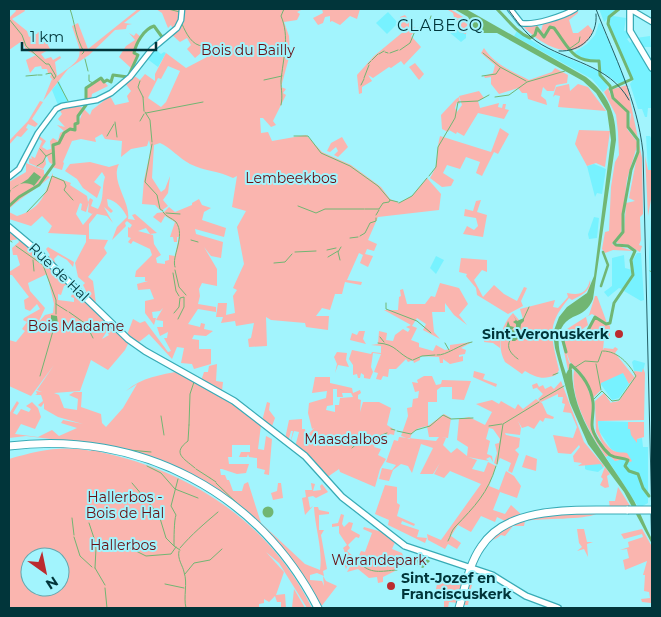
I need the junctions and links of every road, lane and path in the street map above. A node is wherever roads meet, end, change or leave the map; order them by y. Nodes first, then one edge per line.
1 (182, 9) edge
2 (510, 9) edge
3 (575, 9) edge
4 (630, 9) edge
5 (652, 22) edge
6 (652, 68) edge
7 (9, 177) edge
8 (9, 227) edge
9 (9, 447) edge
10 (652, 510) edge
11 (472, 569) junction
12 (548, 606) edge
13 (316, 608) edge
14 (460, 608) edge
15 (558, 608) edge

1 - 7 main road
2 - 3 main road
4 - 5 main road
4 - 6 main road
8 - 11 main road, Rue de Hal
9 - 13 highway
10 - 11 highway, bridge
11 - 12 main road, Rue de Hal
11 - 14 highway
12 - 15 main road, Rue de Hal

